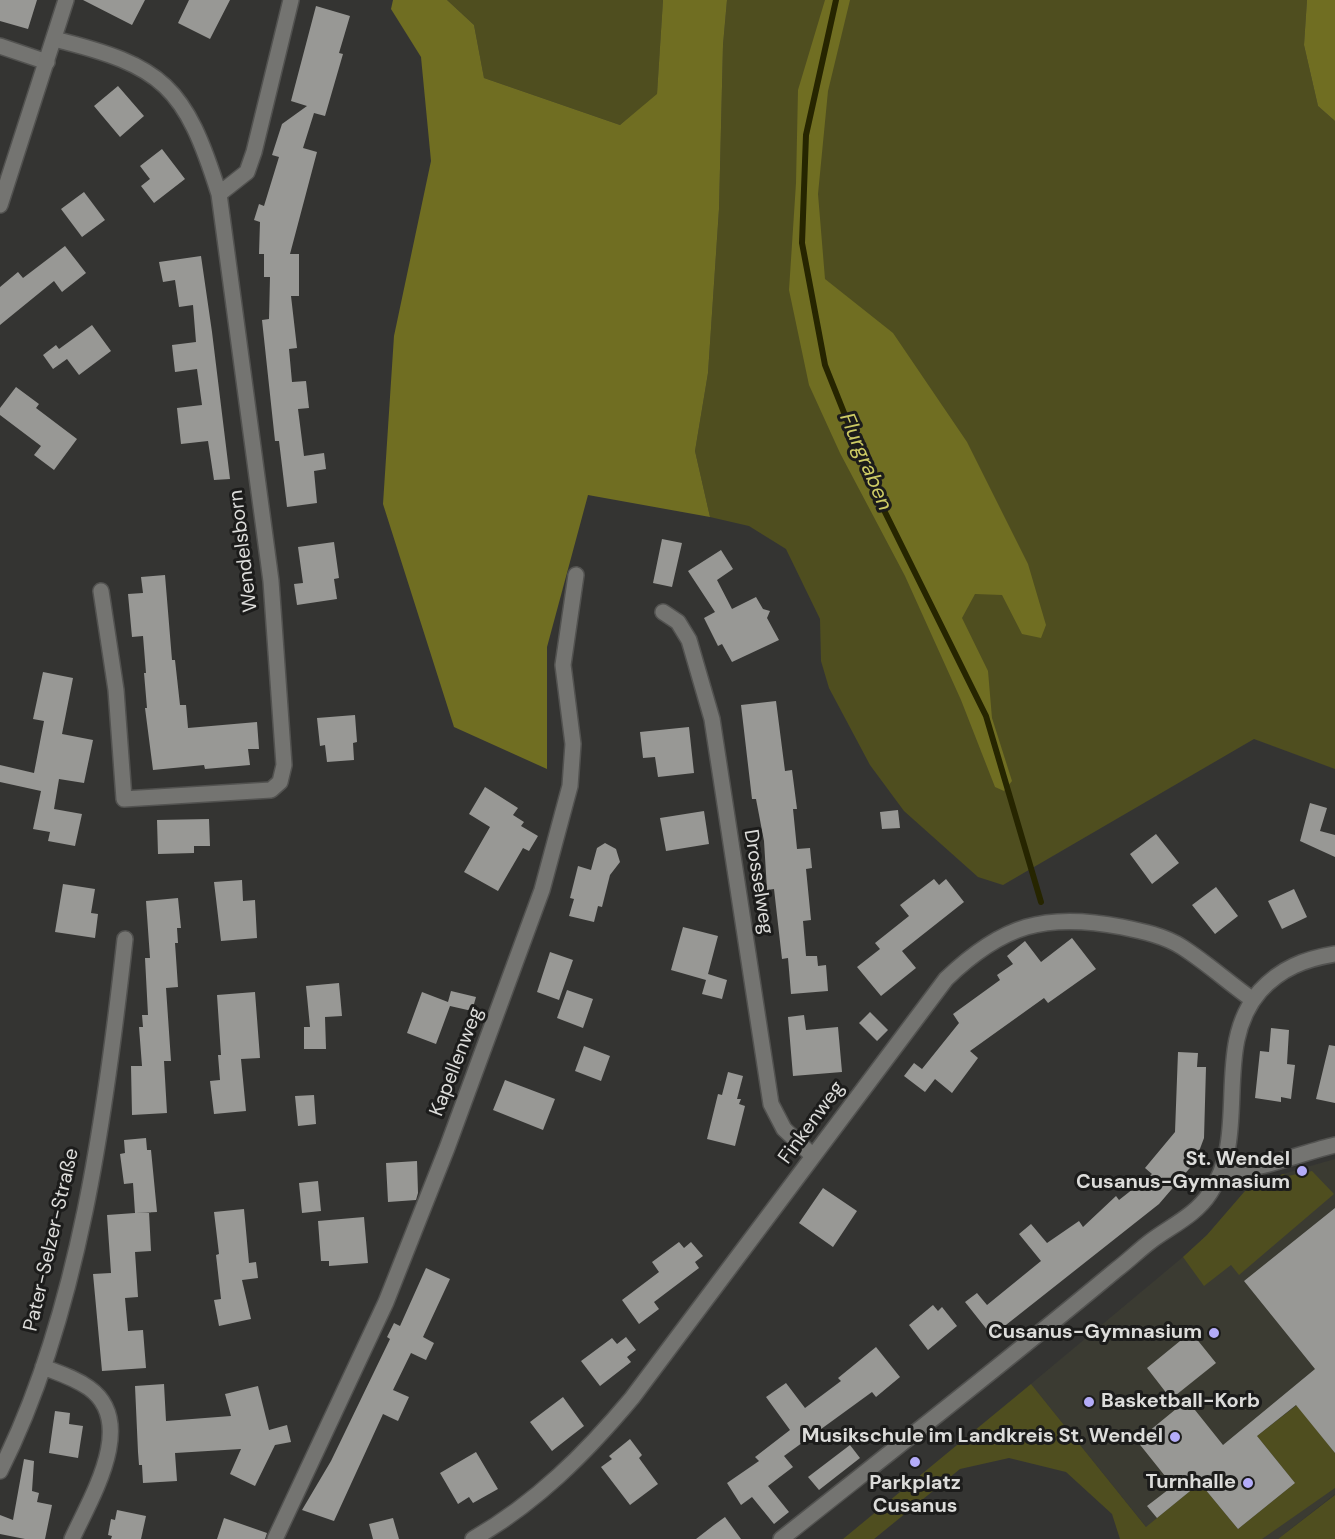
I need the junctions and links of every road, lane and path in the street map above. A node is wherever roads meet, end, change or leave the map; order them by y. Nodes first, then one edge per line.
1 (66, 0) edge
2 (291, 0) edge
3 (54, 39) junction
4 (0, 46) edge
5 (47, 62) junction
6 (219, 194) junction
7 (0, 205) edge
8 (576, 575) dead end
9 (100, 591) dead end
10 (663, 612) dead end
11 (125, 939) dead end
12 (1335, 954) edge
13 (1252, 1000) junction
14 (1335, 1145) edge
15 (813, 1156) junction
16 (1223, 1169) junction
17 (43, 1367) junction
18 (0, 1471) edge
19 (72, 1539) edge
20 (275, 1539) edge
21 (473, 1539) edge
22 (781, 1539) edge

1 - 3 street
2 - 6 street
3 - 5 street
3 - 6 street, Wendelsborn
4 - 5 street
5 - 7 street
6 - 9 street, Wendelsborn
8 - 20 street, Kapellenweg
10 - 15 street, Drosselweg
11 - 17 street, Pater-Selzer-Straße
12 - 13 street
13 - 15 street, Finkenweg
13 - 16 street
14 - 16 street
15 - 21 street, Finkenweg
16 - 22 street
17 - 18 street, Pater-Selzer-Straße
17 - 19 street

